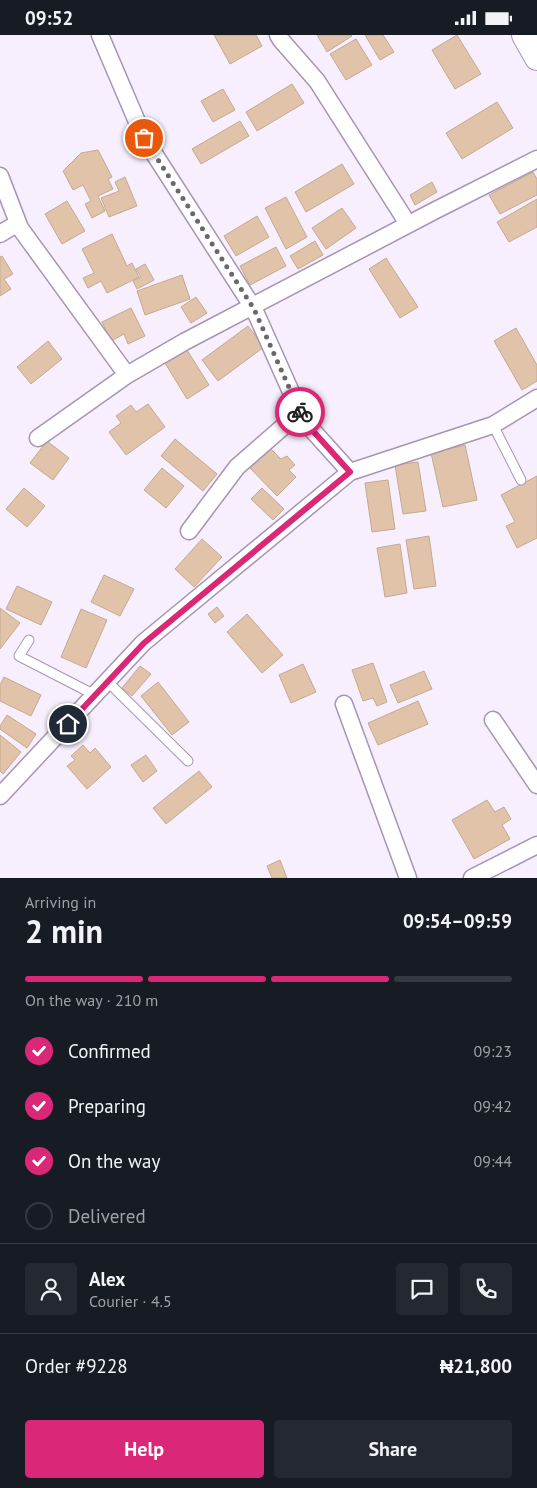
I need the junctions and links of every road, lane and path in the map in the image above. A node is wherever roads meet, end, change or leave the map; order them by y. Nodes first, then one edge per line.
1 (100, 35) edge
2 (278, 35) edge
3 (524, 35) edge
4 (537, 57) edge
5 (537, 159) edge
6 (0, 176) edge
7 (18, 223) junction
8 (408, 224) junction
9 (0, 234) edge
10 (252, 307) junction
11 (127, 375) junction
12 (537, 398) edge
13 (300, 412) junction
14 (493, 425) junction
15 (38, 438) dead end
16 (350, 472) junction
17 (521, 480) dead end
18 (189, 531) dead end
19 (29, 640) dead end
20 (108, 682) junction
21 (95, 695) junction
22 (344, 704) dead end
23 (493, 720) dead end
24 (188, 761) dead end
25 (537, 785) edge
26 (0, 796) edge
27 (537, 845) edge
28 (408, 878) edge
29 (472, 878) edge

1 - 10 street
2 - 8 street
3 - 4 main road
5 - 8 street
6 - 7 street
7 - 9 street
7 - 11 street
8 - 10 street
10 - 11 street
10 - 13 street
11 - 15 street
12 - 14 street
13 - 16 street
13 - 18 street
14 - 16 street
14 - 17 lane
16 - 20 street
19 - 21 lane
20 - 21 street
20 - 24 lane
21 - 26 street
22 - 28 street
23 - 25 street
27 - 29 street

